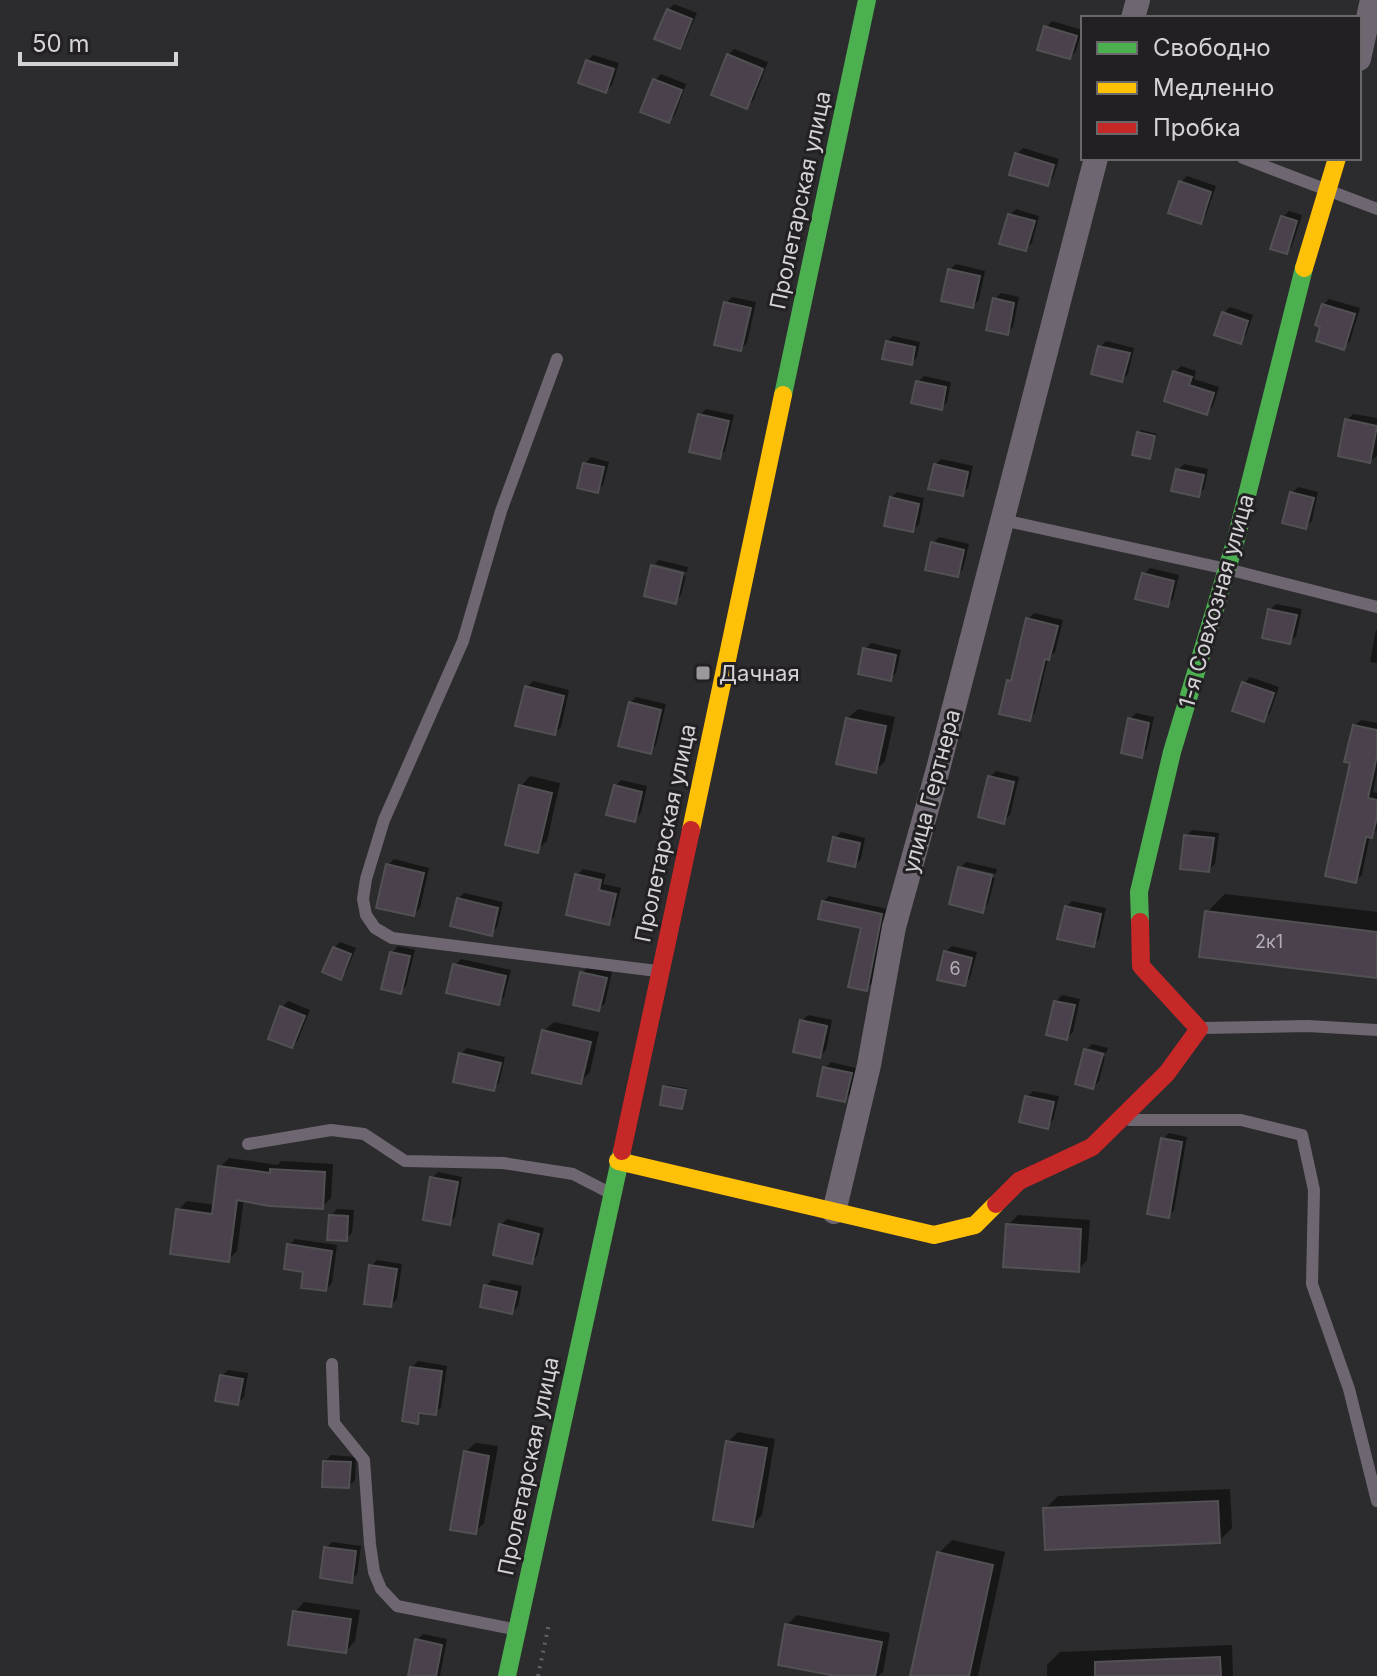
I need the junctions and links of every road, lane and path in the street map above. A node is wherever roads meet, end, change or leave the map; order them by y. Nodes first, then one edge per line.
1 (867, 0) edge
2 (1372, 0) edge
3 (1361, 50) edge
4 (1095, 160) edge
5 (1248, 160) edge
6 (1336, 160) edge
7 (1328, 190) junction
8 (1377, 209) edge
9 (557, 359) dead end
10 (1003, 520) junction
11 (1227, 569) junction
12 (1377, 607) edge
13 (661, 971) junction
14 (1199, 1029) junction
15 (1377, 1030) edge
16 (1119, 1120) junction
17 (248, 1144) dead end
18 (618, 1161) junction
19 (611, 1194) junction
20 (834, 1212) junction
21 (332, 1364) dead end
22 (1377, 1501) edge
23 (516, 1630) junction
24 (507, 1676) edge

1 - 13 main road, Пролетарская улица
2 - 3 street
4 - 10 street, улица Гертнера
5 - 7 lane
6 - 7 main road, 1-я Совхозная улица
7 - 8 lane
7 - 11 main road, 1-я Совхозная улица
9 - 13 lane
10 - 11 lane
10 - 20 street, улица Гертнера
11 - 12 lane
11 - 14 main road, 1-я Совхозная улица
13 - 18 main road, Пролетарская улица
14 - 15 lane
14 - 16 main road
16 - 20 main road
16 - 22 lane
17 - 19 lane
18 - 19 main road, Пролетарская улица
18 - 20 main road
19 - 23 main road, Пролетарская улица
21 - 23 lane
23 - 24 main road, Пролетарская улица

